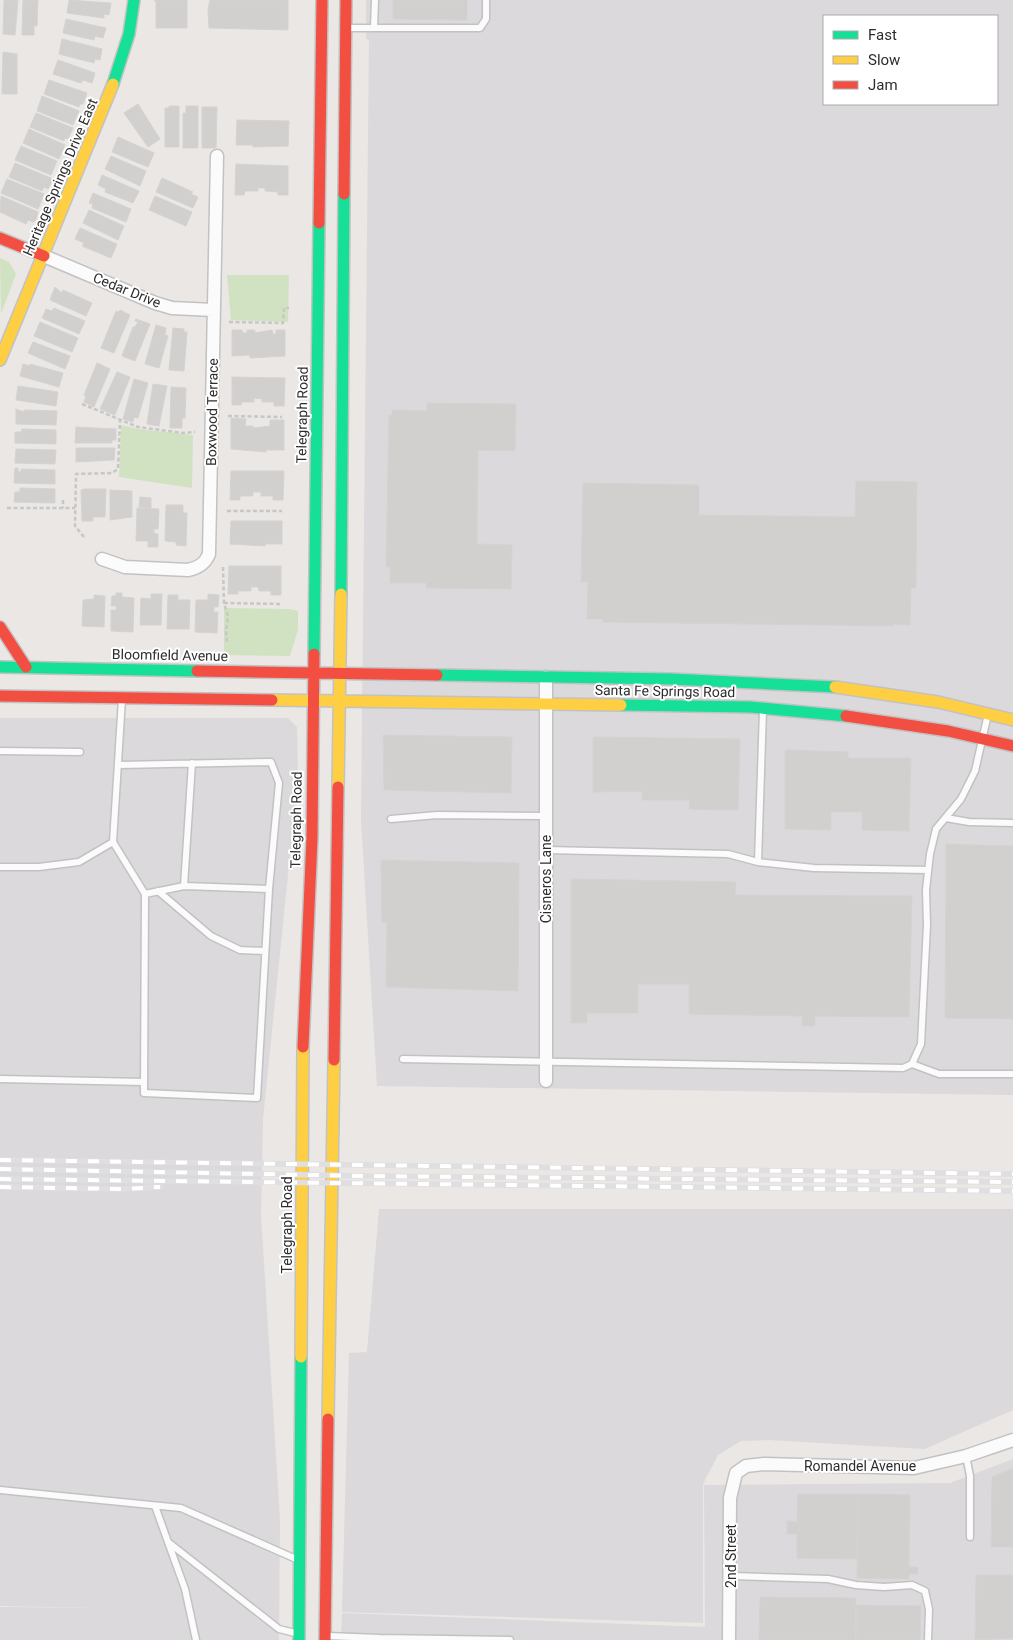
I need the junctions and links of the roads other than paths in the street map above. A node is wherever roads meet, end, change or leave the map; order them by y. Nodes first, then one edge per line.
1 (134, 0) edge
2 (322, 0) edge
3 (346, 0) edge
4 (375, 0) edge
5 (486, 0) edge
6 (346, 28) junction
7 (374, 28) junction
8 (217, 156) dead end
9 (0, 238) edge
10 (44, 256) junction
11 (214, 310) junction
12 (0, 360) edge
13 (102, 559) dead end
14 (0, 627) edge
15 (0, 667) edge
16 (26, 667) junction
17 (314, 672) junction
18 (339, 672) junction
19 (546, 677) junction
20 (0, 696) edge
21 (122, 698) junction
22 (314, 701) junction
23 (339, 701) junction
24 (546, 705) junction
25 (763, 708) junction
26 (989, 713) junction
27 (1013, 720) edge
28 (981, 738) junction
29 (1013, 746) edge
30 (0, 751) edge
31 (80, 752) dead end
32 (192, 763) junction
33 (119, 765) junction
34 (546, 816) junction
35 (946, 818) junction
36 (391, 819) dead end
37 (1013, 823) edge
38 (113, 842) junction
39 (546, 850) junction
40 (758, 862) junction
41 (0, 867) edge
42 (928, 870) junction
43 (184, 886) junction
44 (269, 889) junction
45 (158, 891) junction
46 (146, 894) junction
47 (265, 951) junction
48 (403, 1059) dead end
49 (546, 1061) junction
50 (912, 1064) junction
51 (1013, 1074) edge
52 (0, 1080) edge
53 (546, 1081) dead end
54 (144, 1082) junction
55 (1013, 1440) edge
56 (966, 1456) junction
57 (736, 1473) joint
58 (0, 1490) edge
59 (155, 1506) junction
60 (970, 1537) dead end
61 (168, 1542) junction
62 (300, 1560) junction
63 (731, 1576) junction
64 (299, 1637) edge
65 (325, 1638) edge
66 (379, 1639) edge
67 (196, 1640) edge
68 (510, 1640) edge
69 (729, 1640) edge
70 (928, 1640) edge

1 - 10 main road, Heritage Springs Drive East
2 - 17 main road, Telegraph Road
3 - 6 main road
4 - 7 lane
5 - 7 lane
6 - 7 lane
6 - 18 main road
8 - 11 street, Boxwood Terrace
9 - 10 main road
10 - 11 street, Cedar Drive
10 - 12 main road, Heritage Springs Drive East
11 - 13 street, Boxwood Terrace
14 - 16 main road
15 - 16 main road, Bloomfield Avenue
16 - 17 main road, Bloomfield Avenue
17 - 18 main road, Bloomfield Avenue
17 - 22 main road, Telegraph Road
18 - 19 main road, Santa Fe Springs Road
18 - 23 main road
19 - 24 street, Cisneros Lane
19 - 26 main road, Santa Fe Springs Road
20 - 21 main road
21 - 22 main road
21 - 33 lane
22 - 23 main road, Santa Fe Springs Road
22 - 62 main road, Telegraph Road
23 - 24 main road, Santa Fe Springs Road
23 - 65 main road
24 - 25 main road, Santa Fe Springs Road
24 - 34 street, Cisneros Lane
25 - 28 main road, Santa Fe Springs Road
25 - 40 lane
26 - 27 main road, Santa Fe Springs Road
26 - 28 lane
28 - 29 main road, Santa Fe Springs Road
28 - 35 lane
30 - 31 lane
32 - 33 lane
32 - 43 lane
32 - 44 lane
33 - 38 lane
34 - 36 lane
34 - 39 street, Cisneros Lane
35 - 37 lane
35 - 42 lane
38 - 41 lane
38 - 46 lane
39 - 40 lane
39 - 49 street, Cisneros Lane
40 - 42 lane
42 - 50 lane
43 - 44 lane
43 - 45 lane
44 - 47 lane
45 - 46 lane
45 - 47 lane
46 - 54 lane
47 - 54 lane
48 - 49 lane
49 - 50 lane
49 - 53 street, Cisneros Lane
50 - 51 lane
52 - 54 lane
55 - 56 street, Romandel Avenue
56 - 57 street, Romandel Avenue
56 - 60 lane
57 - 63 street, 2nd Street
58 - 59 lane
59 - 61 lane
59 - 62 lane
61 - 64 lane
61 - 67 lane
62 - 64 main road, Telegraph Road
63 - 69 street, 2nd Street
63 - 70 lane
65 - 66 lane
66 - 68 lane

